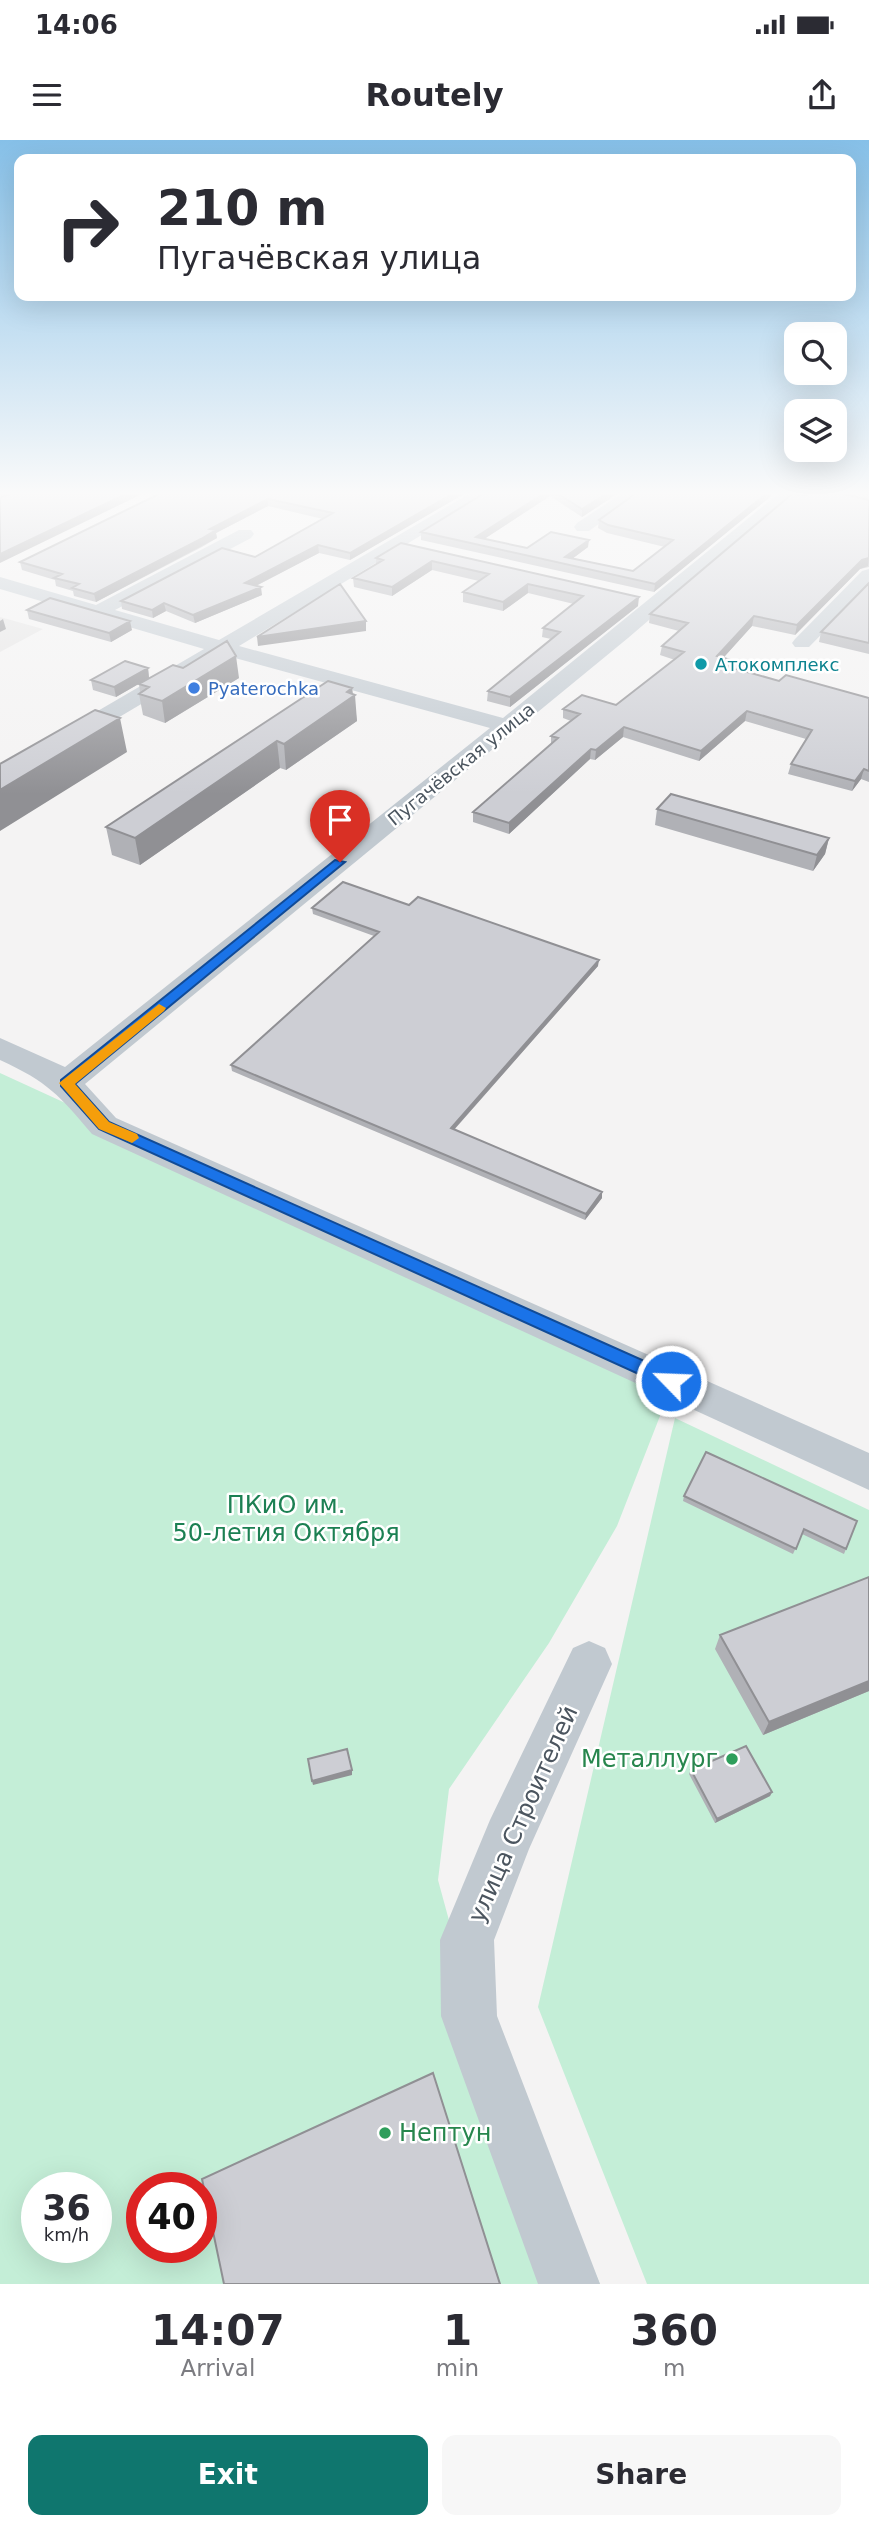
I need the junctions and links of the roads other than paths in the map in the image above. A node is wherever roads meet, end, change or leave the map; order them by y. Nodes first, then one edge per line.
1 (55, 594) edge
2 (131, 594) edge
3 (309, 594) edge
4 (668, 594) edge
5 (850, 594) edge
6 (633, 596) edge
7 (659, 602) junction
8 (99, 611) junction
9 (802, 643) dead end
10 (219, 647) junction
11 (508, 726) junction
12 (0, 778) edge
13 (0, 1048) edge
14 (66, 1083) junction
15 (869, 1472) edge
16 (589, 1664) dead end
17 (569, 2284) edge

1 - 8 street
2 - 8 street
3 - 10 street
4 - 7 street, Пугачёвская улица
5 - 9 street
6 - 7 street
7 - 11 street, Пугачёвская улица
8 - 10 street
10 - 11 street
10 - 12 street
11 - 14 street, Пугачёвская улица
13 - 14 street
14 - 15 street
16 - 17 street, улица Строителей

